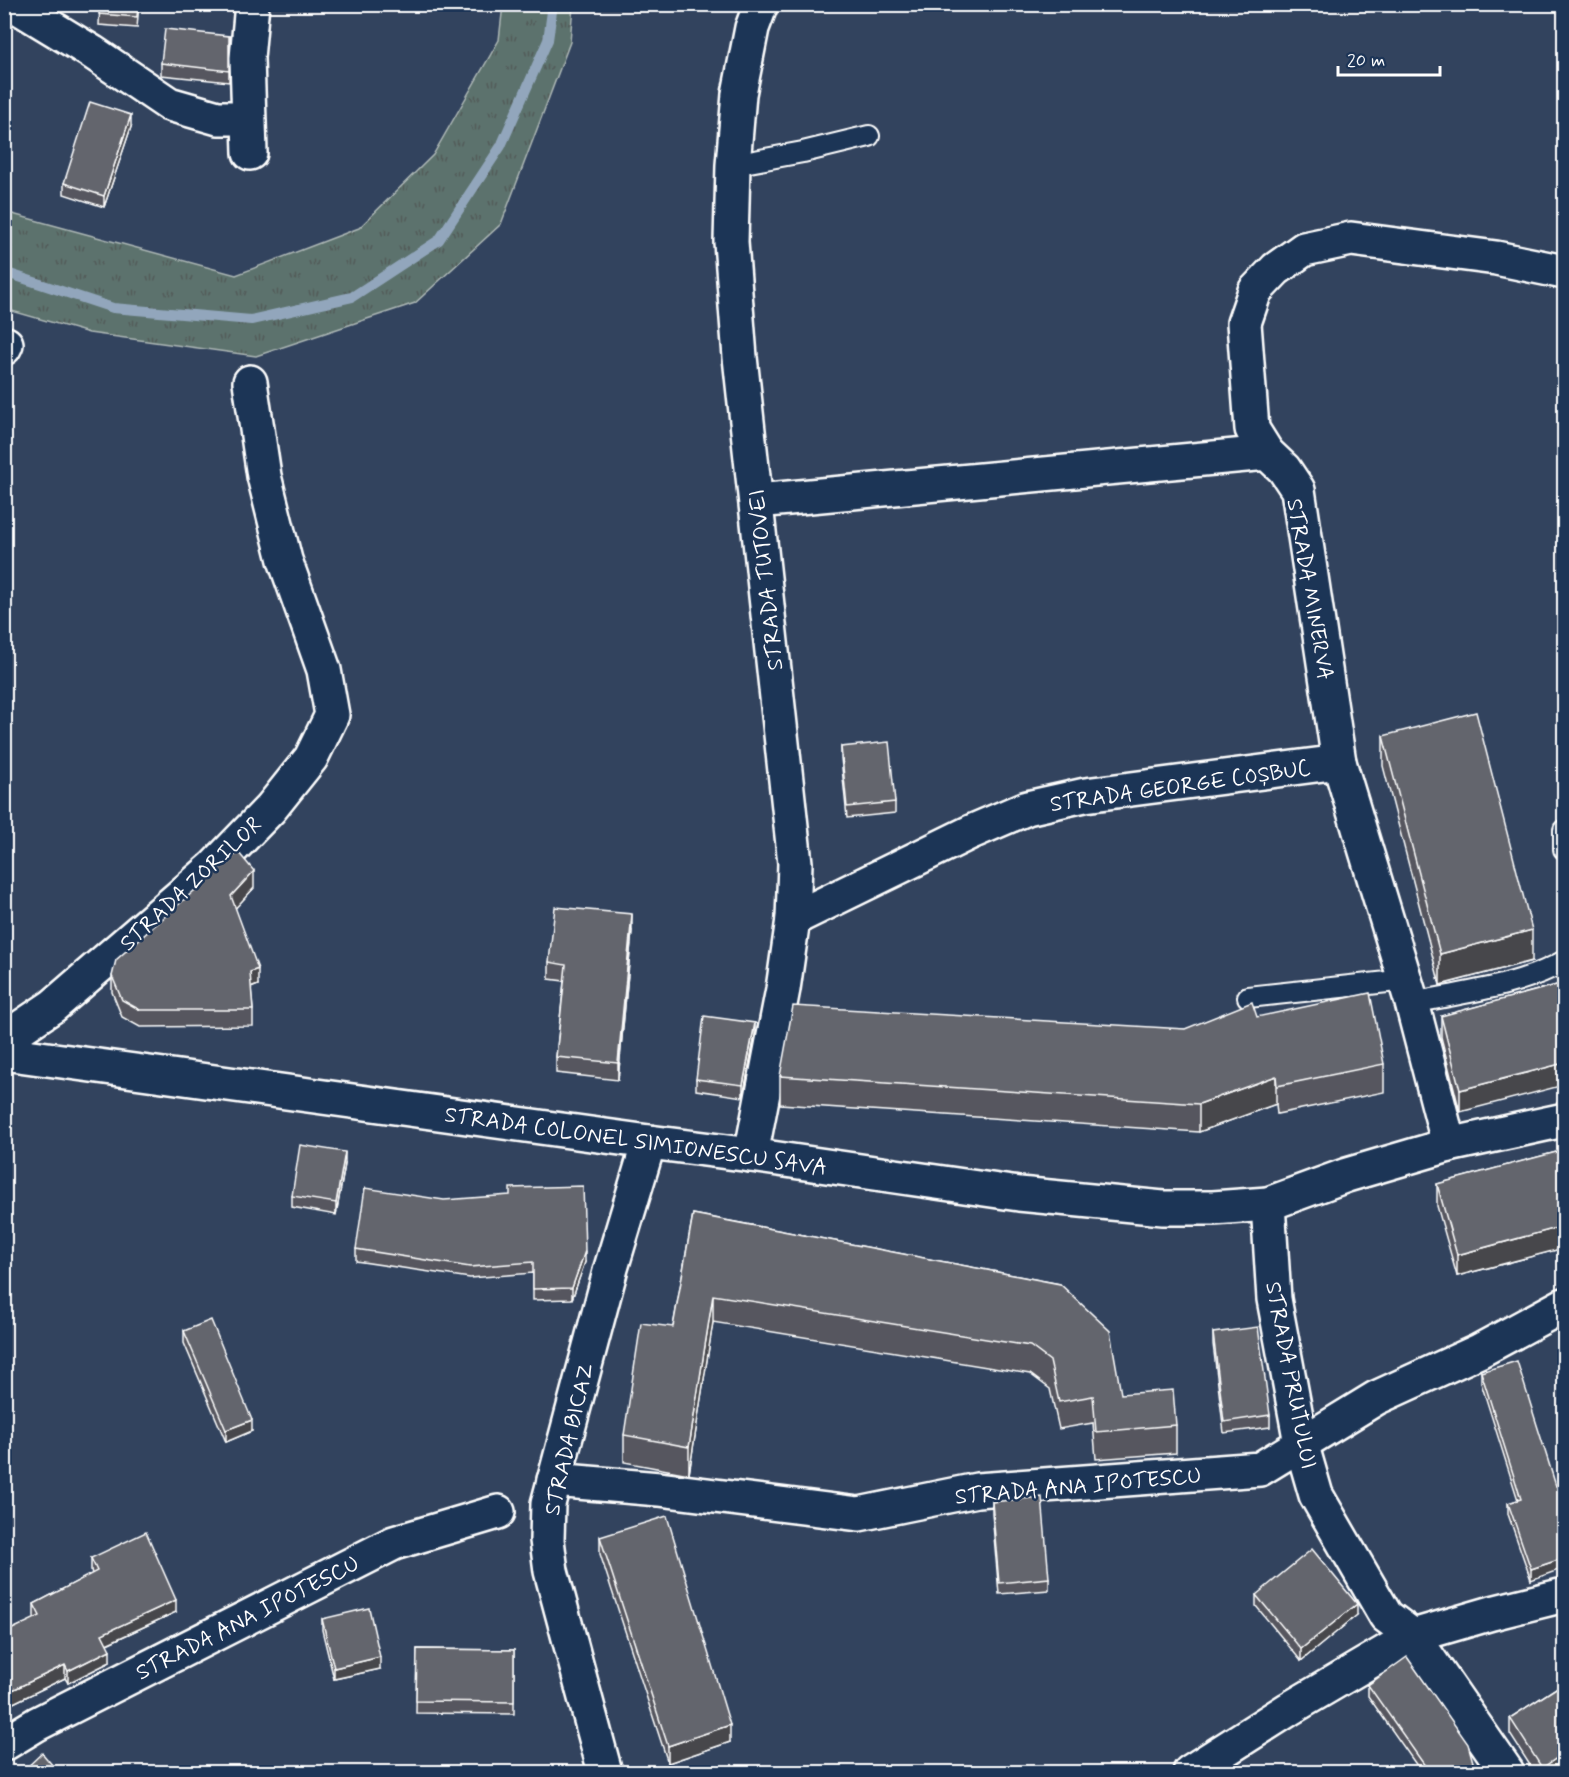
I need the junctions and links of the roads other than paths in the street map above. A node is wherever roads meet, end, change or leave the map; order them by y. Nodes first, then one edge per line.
1 (13, 4) edge
2 (252, 4) edge
3 (761, 4) edge
4 (248, 118) junction
5 (869, 136) dead end
6 (250, 153) dead end
7 (733, 165) junction
8 (1564, 272) edge
9 (250, 382) dead end
10 (1267, 453) junction
11 (757, 501) junction
12 (1339, 762) junction
13 (1564, 830) edge
14 (1564, 849) edge
15 (793, 919) junction
16 (1564, 961) edge
17 (1409, 992) junction
18 (1248, 997) dead end
19 (4, 1039) edge
20 (4, 1053) edge
21 (1564, 1120) edge
22 (649, 1142) junction
23 (1449, 1145) junction
24 (751, 1155) junction
25 (1268, 1204) junction
26 (1564, 1305) edge
27 (1301, 1443) junction
28 (554, 1480) junction
29 (498, 1512) dead end
30 (1564, 1595) edge
31 (1413, 1636) junction
32 (4, 1744) edge
33 (605, 1773) edge
34 (1190, 1773) edge
35 (1507, 1773) edge

1 - 4 street
2 - 4 street
3 - 7 street, STRADA TUTOVEI
4 - 6 street
5 - 7 lane
7 - 11 street, STRADA TUTOVEI
8 - 10 street, STRADA MINERVA
9 - 19 street, STRADA ZORILOR
10 - 11 street
10 - 12 street, STRADA MINERVA
11 - 15 street, STRADA TUTOVEI
12 - 15 street, STRADA GEORGE COȘBUC
12 - 17 street, STRADA MINERVA
13 - 14 lane
15 - 24 street, STRADA TUTOVEI
16 - 17 lane
17 - 18 lane
17 - 23 street, STRADA MINERVA
20 - 22 street, STRADA COLONEL SIMIONESCU SAVA
21 - 23 street, STRADA COLONEL SIMIONESCU SAVA
22 - 24 street, STRADA COLONEL SIMIONESCU SAVA
22 - 28 street, STRADA BICAZ
23 - 25 street, STRADA COLONEL SIMIONESCU SAVA
24 - 25 street, STRADA COLONEL SIMIONESCU SAVA
25 - 27 street, STRADA PRUTULUI
26 - 27 street, STRADA ANA IPOTESCU
27 - 28 street, STRADA ANA IPOTESCU
27 - 31 street, STRADA PRUTULUI
28 - 33 street, STRADA BICAZ
29 - 32 street, STRADA ANA IPOTESCU
30 - 31 street
31 - 34 street
31 - 35 street, STRADA PRUTULUI

